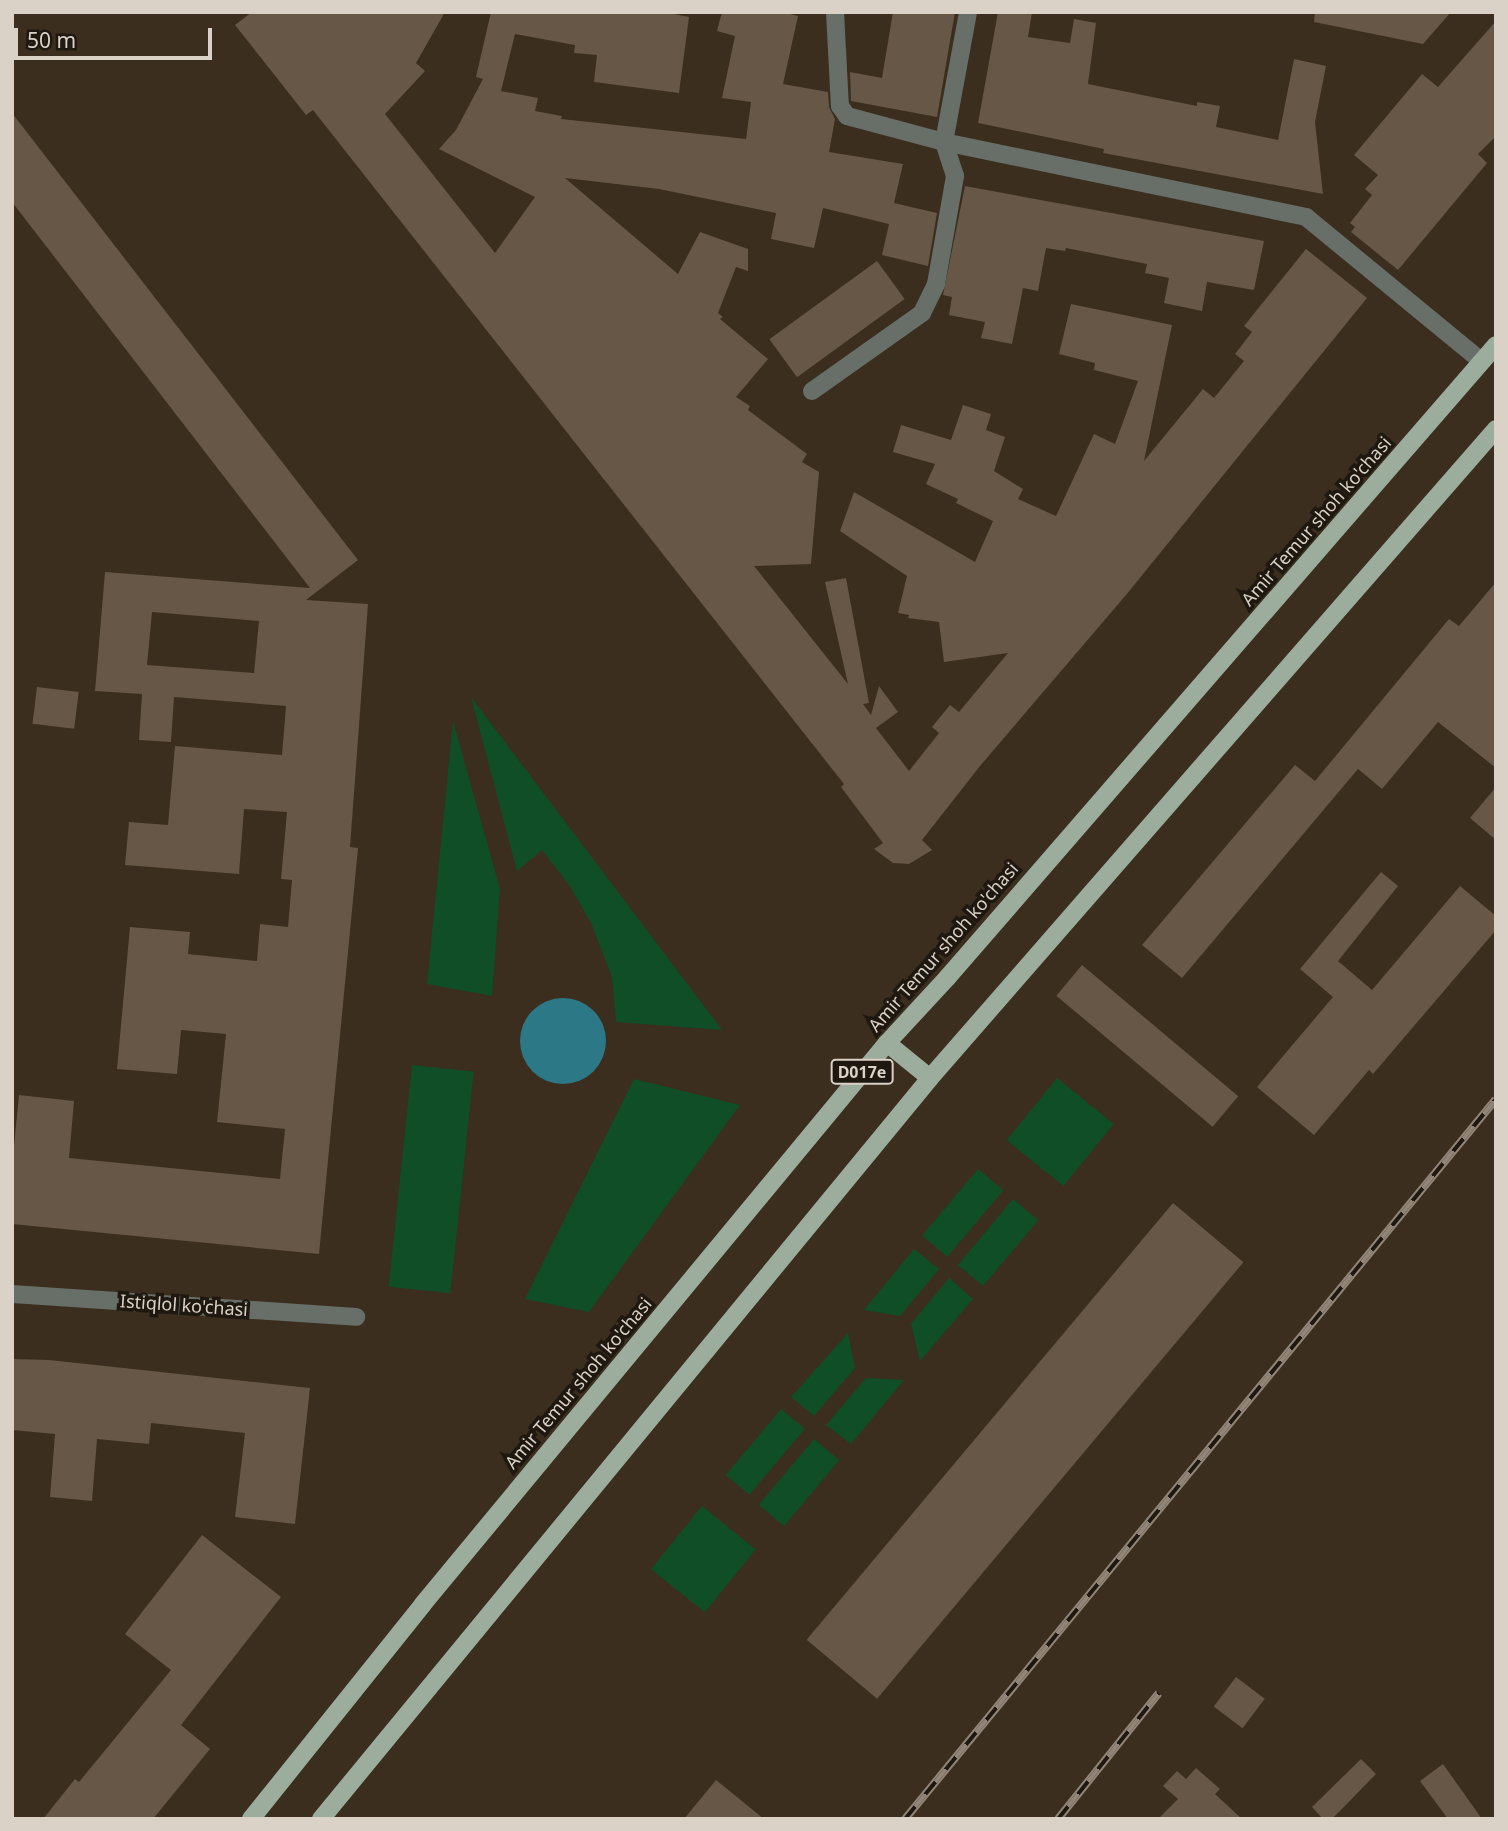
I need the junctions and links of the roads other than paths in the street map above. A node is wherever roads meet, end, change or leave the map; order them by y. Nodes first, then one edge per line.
1 (835, 12) edge
2 (968, 12) edge
3 (944, 142) junction
4 (1496, 345) edge
5 (1481, 361) junction
6 (812, 391) dead end
7 (1496, 429) edge
8 (887, 1042) junction
9 (929, 1078) junction
10 (12, 1294) edge
11 (356, 1317) dead end
12 (251, 1819) edge
13 (321, 1819) edge

1 - 3 street
2 - 3 street
3 - 5 street
3 - 6 street
4 - 5 main road, Amir Temur shoh ko'chasi / D017e
5 - 8 main road, Amir Temur shoh ko'chasi / D017e
7 - 9 main road, D017e
8 - 9 main road
8 - 12 main road, Amir Temur shoh ko'chasi / D017e
9 - 13 main road, D017e
10 - 11 street, Istiqlol ko'chasi

